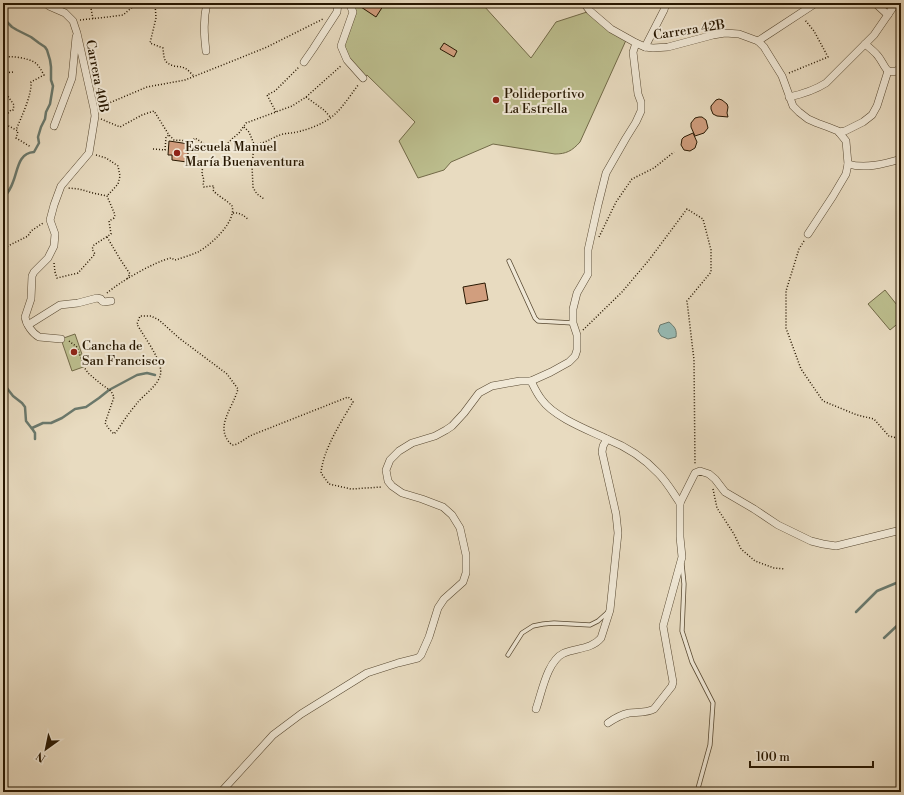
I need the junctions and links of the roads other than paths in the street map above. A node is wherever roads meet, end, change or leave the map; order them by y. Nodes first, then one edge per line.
1 (46, 3) edge
2 (207, 3) edge
3 (338, 3) edge
4 (349, 3) edge
5 (584, 3) edge
6 (666, 3) edge
7 (816, 3) edge
8 (875, 3) edge
9 (896, 3) edge
10 (888, 15) junction
11 (77, 33) junction
12 (758, 41) junction
13 (636, 43) junction
14 (865, 44) junction
15 (645, 47) junction
16 (206, 51) dead end
17 (304, 62) road end
18 (900, 69) edge
19 (888, 71) junction
20 (363, 78) road end
21 (789, 97) junction
22 (54, 126) dead end
23 (839, 132) junction
24 (901, 159) edge
25 (848, 164) junction
26 (808, 234) road end
27 (509, 261) dead end
28 (111, 301) dead end
29 (573, 323) junction
30 (28, 325) junction
31 (61, 339) road end
32 (531, 381) junction
33 (607, 439) junction
34 (680, 503) junction
35 (901, 530) edge
36 (682, 557) junction
37 (610, 610) junction
38 (508, 655) dead end
39 (536, 709) dead end
40 (608, 723) dead end
41 (220, 792) edge
42 (696, 792) edge

1 - 11 street, Carrera 40B
2 - 16 street
3 - 17 street
4 - 20 street
5 - 13 street, Carrera 42B
6 - 15 street
7 - 12 street
8 - 10 street
9 - 10 street
10 - 14 street
11 - 22 street
11 - 30 street, Carrera 40B
12 - 15 street, Carrera 42B
12 - 21 street
13 - 15 street, Carrera 42B
13 - 29 street
14 - 19 street
14 - 21 street
18 - 19 street
19 - 23 street
21 - 23 street
23 - 25 street
24 - 25 street
25 - 26 street
27 - 29 lane
28 - 30 street
29 - 32 street
30 - 31 street
32 - 33 street
32 - 41 street
33 - 34 street
33 - 37 street
34 - 35 street
34 - 36 street
36 - 40 street
36 - 42 lane
37 - 38 lane
37 - 39 street

